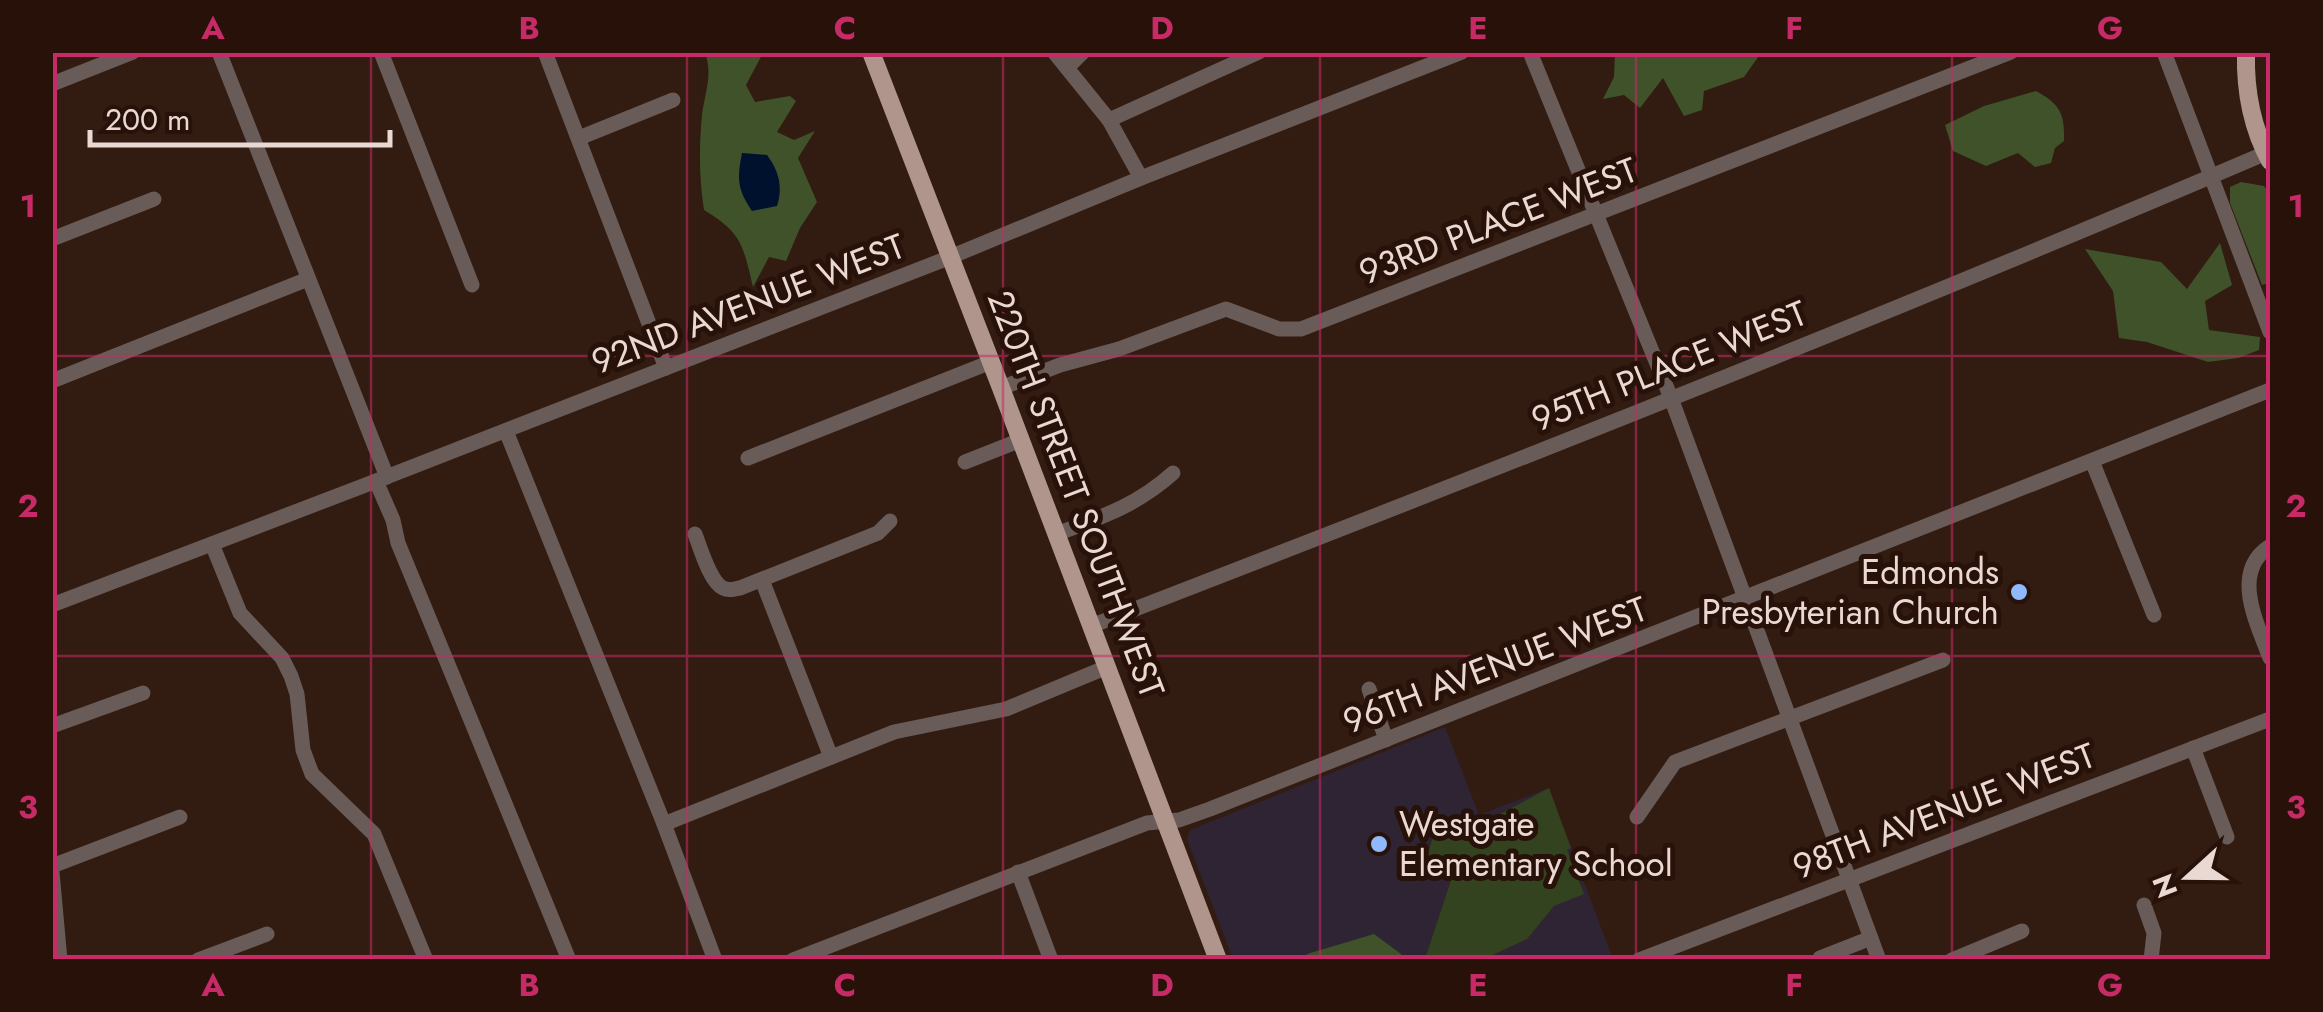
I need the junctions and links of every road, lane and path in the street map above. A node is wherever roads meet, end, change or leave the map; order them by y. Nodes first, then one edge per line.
1 (133, 52) edge
2 (219, 52) edge
3 (381, 52) edge
4 (545, 52) edge
5 (871, 52) edge
6 (1054, 52) edge
7 (1083, 52) edge
8 (1259, 52) edge
9 (1462, 52) edge
10 (1530, 52) edge
11 (2011, 52) edge
12 (2164, 52) edge
13 (2246, 52) edge
14 (1068, 67) junction
15 (52, 84) edge
16 (672, 100) dead end
17 (1109, 120) junction
18 (578, 138) junction
19 (2268, 157) edge
20 (2212, 176) junction
21 (1141, 178) junction
22 (154, 199) dead end
23 (1597, 215) junction
24 (52, 239) edge
25 (950, 256) junction
26 (308, 279) junction
27 (472, 286) dead end
28 (2270, 332) edge
29 (991, 362) junction
30 (666, 368) junction
31 (52, 381) edge
32 (1001, 388) junction
33 (2270, 390) edge
34 (1670, 398) junction
35 (506, 431) junction
36 (1020, 440) junction
37 (748, 458) dead end
38 (2092, 461) junction
39 (965, 462) dead end
40 (1173, 473) dead end
41 (382, 479) junction
42 (890, 521) dead end
43 (695, 534) dead end
44 (1056, 534) junction
45 (212, 544) junction
46 (2270, 546) edge
47 (762, 580) junction
48 (1746, 598) junction
49 (52, 604) edge
50 (2154, 615) dead end
51 (1091, 626) junction
52 (2270, 658) edge
53 (1943, 660) dead end
54 (1106, 667) junction
55 (1368, 689) dead end
56 (143, 693) dead end
57 (1790, 718) junction
58 (2270, 719) edge
59 (52, 726) edge
60 (1386, 740) junction
61 (2193, 748) junction
62 (830, 756) junction
63 (180, 817) dead end
64 (1637, 818) dead end
65 (1165, 822) junction
66 (664, 824) junction
67 (2228, 837) dead end
68 (52, 869) edge
69 (1018, 872) junction
70 (1849, 879) junction
71 (2144, 905) dead end
72 (2022, 931) dead end
73 (267, 934) dead end
74 (1871, 938) junction
75 (1820, 958) edge
76 (60, 960) edge
77 (198, 960) edge
78 (426, 960) edge
79 (568, 960) edge
80 (715, 960) edge
81 (793, 960) edge
82 (1051, 960) edge
83 (1218, 960) edge
84 (1639, 960) edge
85 (1879, 960) edge
86 (1952, 960) edge
87 (2152, 960) edge

1 - 15 street
2 - 26 street
3 - 27 street
4 - 18 street
5 - 25 main road, 220TH STREET SOUTHWEST
6 - 14 street
7 - 14 street
8 - 17 street
9 - 21 street, 92ND AVENUE WEST
10 - 23 street
11 - 23 street, 93RD PLACE WEST
12 - 20 street
13 - 19 main road
14 - 17 street
16 - 18 street
17 - 21 street
18 - 30 street
19 - 20 street, 95TH PLACE WEST
20 - 28 street
20 - 34 street, 95TH PLACE WEST
21 - 25 street, 92ND AVENUE WEST
22 - 24 street
23 - 32 street, 93RD PLACE WEST
23 - 34 street
25 - 29 main road, 220TH STREET SOUTHWEST
25 - 30 street, 92ND AVENUE WEST
26 - 31 street
26 - 41 street
29 - 32 main road, 220TH STREET SOUTHWEST
29 - 37 street
30 - 35 street, 92ND AVENUE WEST
32 - 36 main road, 220TH STREET SOUTHWEST
33 - 38 street, 96TH AVENUE WEST
34 - 48 street
34 - 51 street, 95TH PLACE WEST
35 - 41 street, 92ND AVENUE WEST
35 - 66 street
36 - 39 street
36 - 44 main road, 220TH STREET SOUTHWEST
38 - 48 street, 96TH AVENUE WEST
38 - 50 street
40 - 44 street
41 - 45 street, 92ND AVENUE WEST
41 - 79 street
42 - 47 street
43 - 47 street
44 - 51 main road, 220TH STREET SOUTHWEST
45 - 49 street, 92ND AVENUE WEST
45 - 78 street
46 - 52 street
47 - 62 street
48 - 57 street
48 - 60 street, 96TH AVENUE WEST
51 - 54 main road, 220TH STREET SOUTHWEST
53 - 57 street
54 - 62 street
54 - 65 main road, 220TH STREET SOUTHWEST
55 - 60 street
56 - 59 street
57 - 64 street
57 - 70 street
58 - 61 street, 98TH AVENUE WEST
60 - 65 street, 96TH AVENUE WEST
61 - 67 street
61 - 70 street, 98TH AVENUE WEST
62 - 66 street
63 - 68 street
65 - 69 street, 96TH AVENUE WEST
65 - 83 main road, 220TH STREET SOUTHWEST
66 - 80 street
68 - 76 street
69 - 81 street, 96TH AVENUE WEST
69 - 82 street
70 - 74 street
70 - 84 street, 98TH AVENUE WEST
71 - 87 street
72 - 86 street
73 - 77 street
74 - 75 street
74 - 85 street

